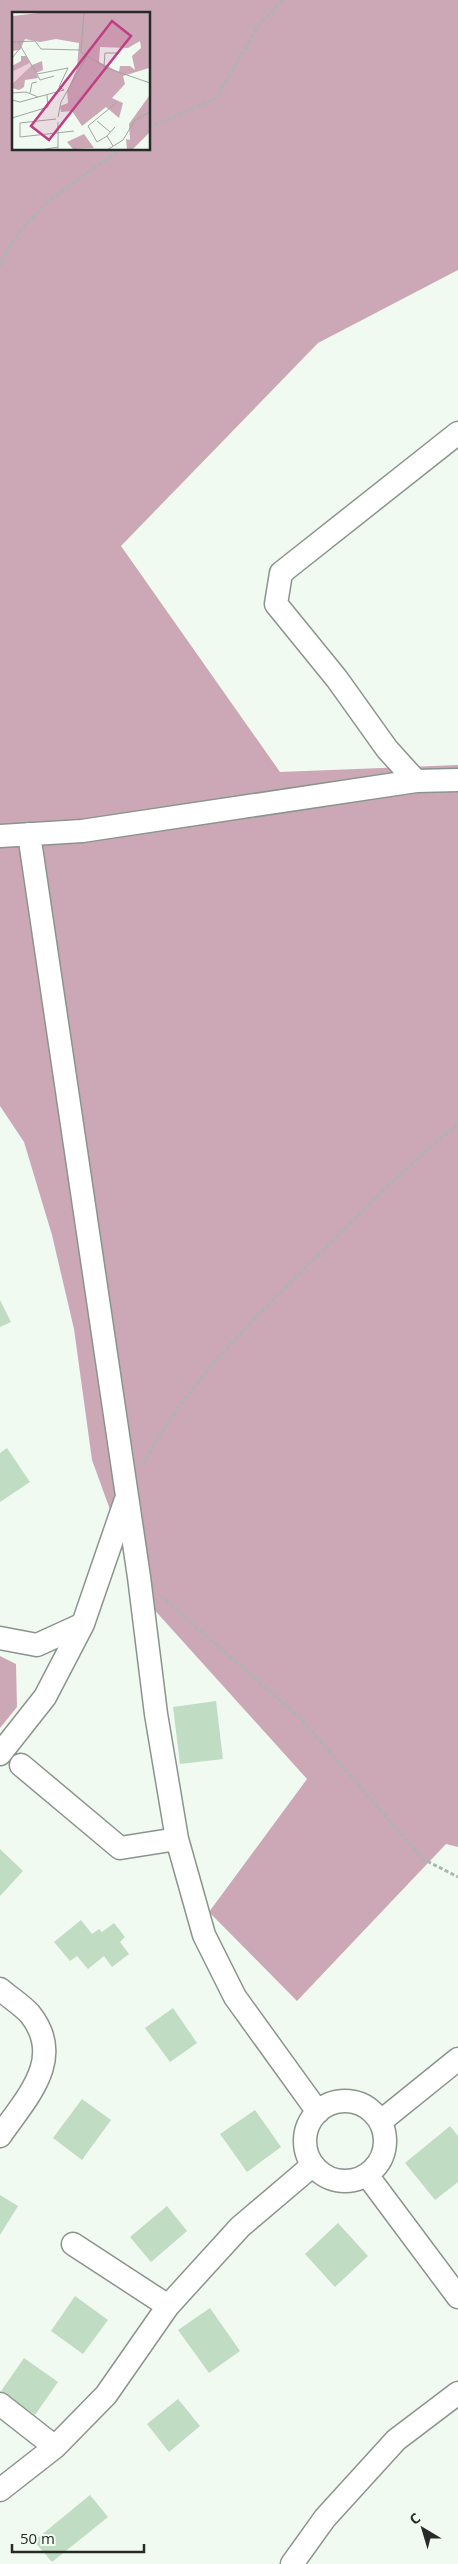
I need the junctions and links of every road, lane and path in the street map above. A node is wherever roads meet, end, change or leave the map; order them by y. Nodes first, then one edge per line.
1 (283, 0) edge
2 (150, 128) edge
3 (120, 150) edge
4 (0, 267) edge
5 (458, 433) edge
6 (458, 780) edge
7 (416, 781) junction
8 (29, 834) junction
9 (0, 836) edge
10 (458, 1124) edge
11 (126, 1499) junction
12 (139, 1577) junction
13 (83, 1624) junction
14 (0, 1638) edge
15 (0, 1754) edge
16 (21, 1765) dead end
17 (177, 1839) junction
18 (458, 1877) edge
19 (0, 1989) edge
20 (458, 2059) edge
21 (318, 2112) junction
22 (380, 2122) junction
23 (0, 2136) edge
24 (313, 2165) junction
25 (367, 2175) junction
26 (73, 2244) dead end
27 (458, 2297) edge
28 (168, 2306) junction
29 (458, 2393) edge
30 (0, 2404) edge
31 (55, 2447) junction
32 (0, 2490) edge
33 (292, 2564) edge

1 - 2 path
3 - 4 path
5 - 7 street
6 - 7 street
7 - 8 street
8 - 9 street
8 - 11 street
10 - 11 path
11 - 12 street
11 - 13 street
12 - 17 street
12 - 18 path
13 - 14 street
13 - 15 street
16 - 17 street
17 - 21 street
19 - 23 street
20 - 22 street
21 - 22 street
21 - 24 street
22 - 25 street
24 - 25 street
24 - 28 street
25 - 27 street
26 - 28 street
28 - 31 street
29 - 33 street
30 - 31 street
31 - 32 street

